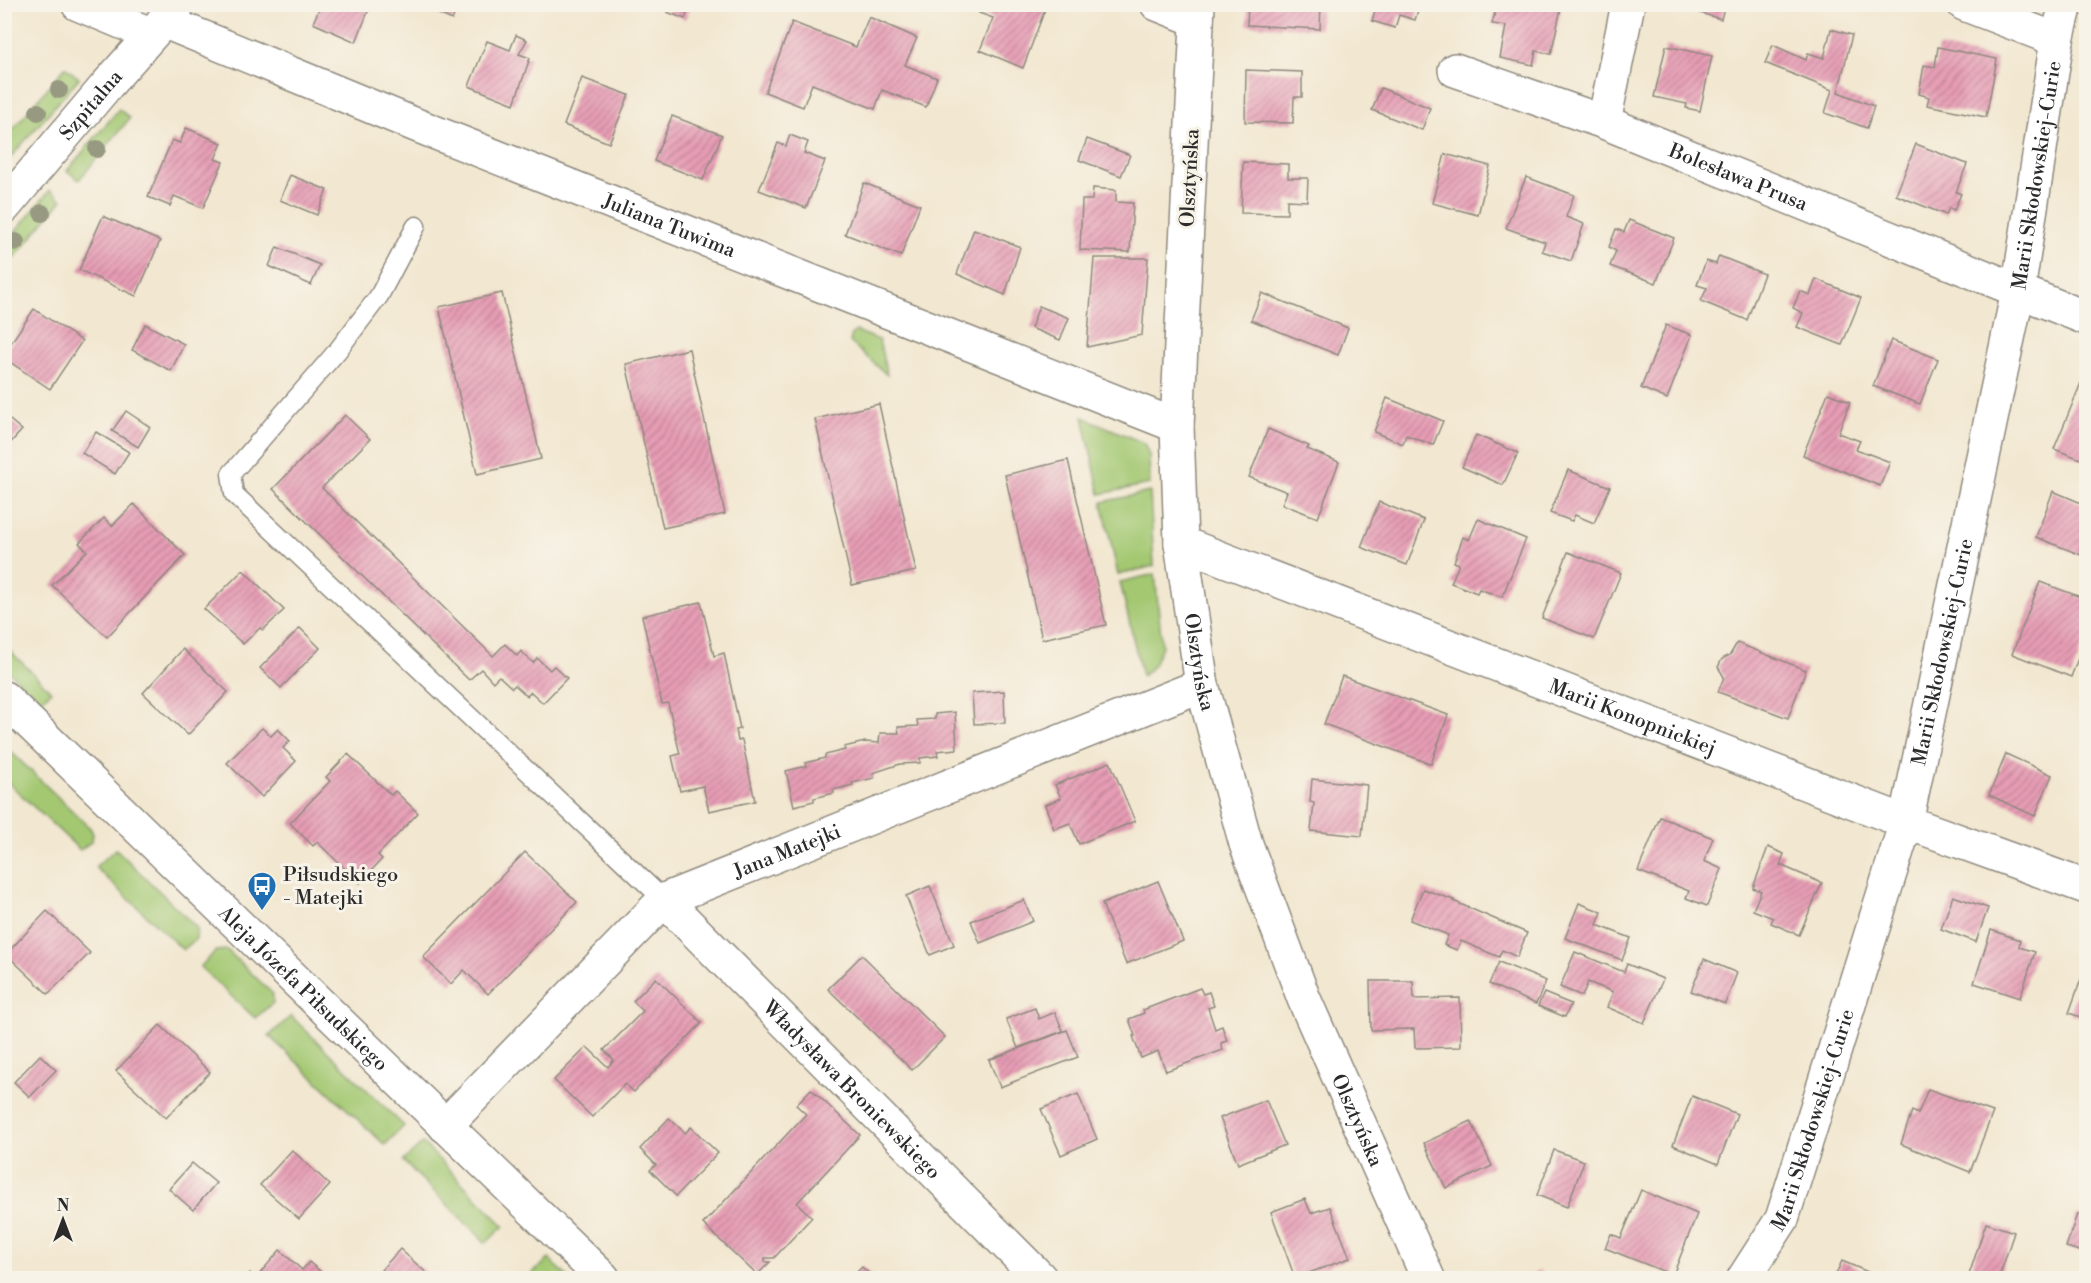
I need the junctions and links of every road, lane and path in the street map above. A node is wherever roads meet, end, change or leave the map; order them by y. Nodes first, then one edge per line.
1 (78, 4) edge
2 (1156, 4) edge
3 (1628, 4) edge
4 (1964, 4) edge
5 (1197, 12) edge
6 (164, 20) edge
7 (2068, 21) edge
8 (1455, 70) dead end
9 (1604, 122) junction
10 (4, 207) edge
11 (416, 226) dead end
12 (2018, 291) junction
13 (2086, 318) edge
14 (1177, 426) junction
15 (1181, 543) junction
16 (1202, 685) junction
17 (4, 698) edge
18 (1906, 822) junction
19 (2086, 887) edge
20 (664, 900) junction
21 (445, 1126) junction
22 (603, 1278) edge
23 (1041, 1278) edge
24 (1428, 1278) edge
25 (1744, 1278) edge

1 - 6 street, Juliana Tuwima
2 - 5 street
3 - 9 street
4 - 7 street
5 - 14 street, Olsztyńska
6 - 10 street, Szpitalna
6 - 14 street, Juliana Tuwima
7 - 12 street, Marii Skłodowskiej-Curie
8 - 9 street, Bolesława Prusa
9 - 12 street, Bolesława Prusa
11 - 20 lane
12 - 13 street, Bolesława Prusa
12 - 18 street, Marii Skłodowskiej-Curie
14 - 15 street, Olsztyńska
15 - 16 street, Olsztyńska
15 - 18 street, Marii Konopnickiej
16 - 20 street, Jana Matejki
16 - 24 street, Olsztyńska
17 - 21 street, Aleja Józefa Piłsudskiego
18 - 19 street, Marii Konopnickiej
18 - 25 street, Marii Skłodowskiej-Curie
20 - 21 street, Jana Matejki
20 - 23 street, Władysława Broniewskiego
21 - 22 street, Aleja Józefa Piłsudskiego

